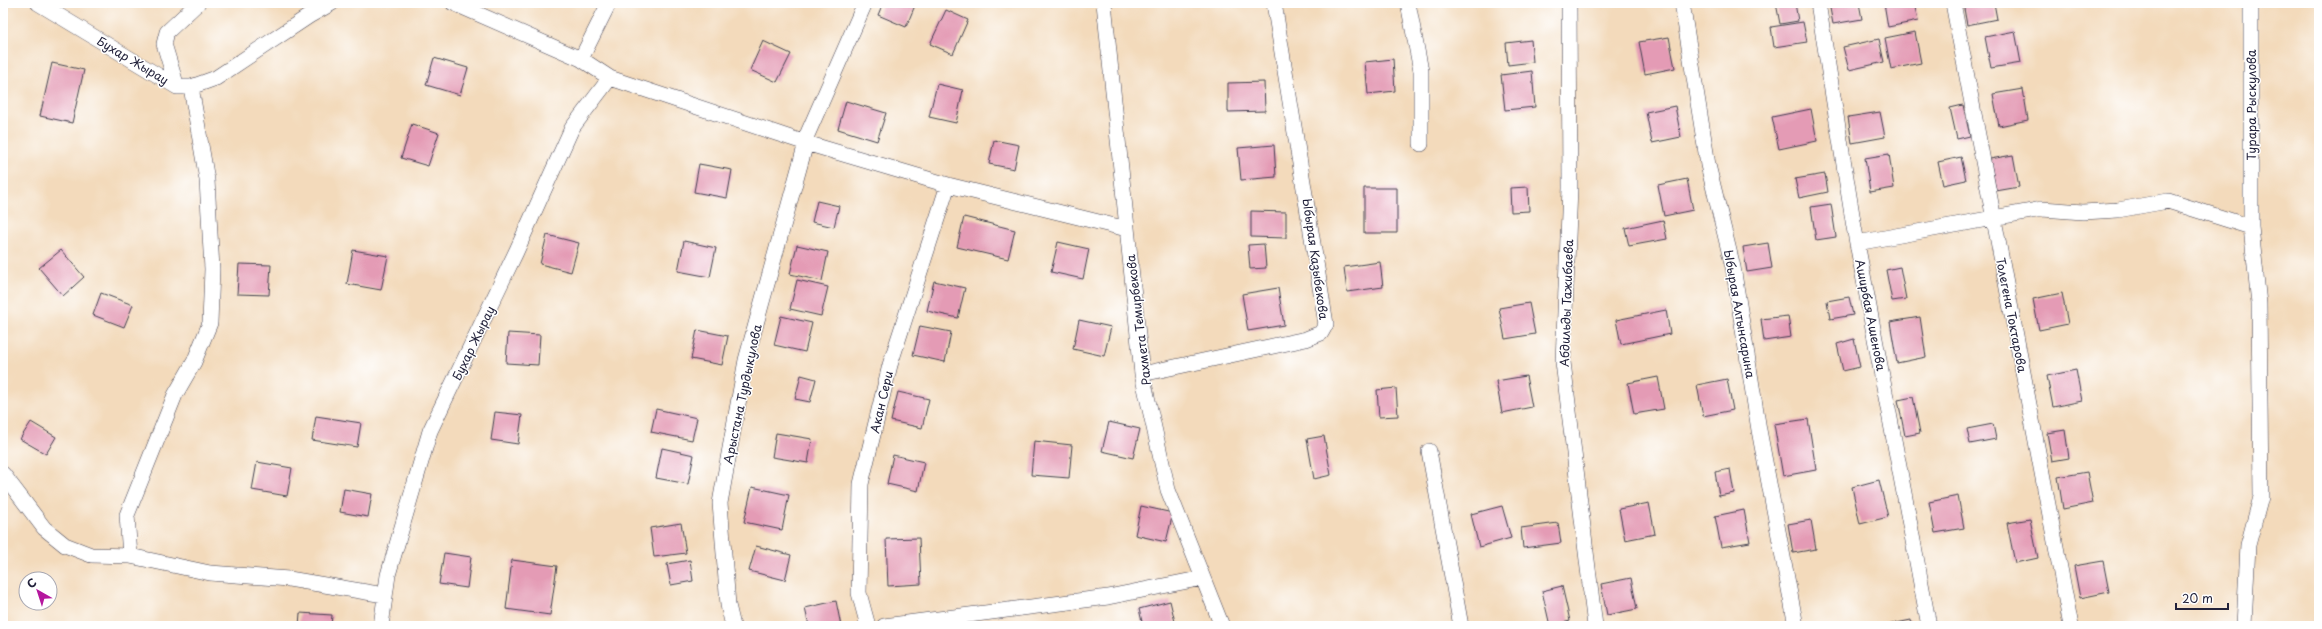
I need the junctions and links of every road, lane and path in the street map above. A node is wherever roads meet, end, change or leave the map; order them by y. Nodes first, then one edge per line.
1 (38, 3) edge
2 (198, 3) edge
3 (332, 3) edge
4 (452, 3) edge
5 (609, 3) edge
6 (865, 3) edge
7 (1104, 3) edge
8 (1274, 3) edge
9 (1408, 3) edge
10 (1569, 3) edge
11 (1682, 3) edge
12 (1818, 3) edge
13 (1953, 3) edge
14 (2251, 3) edge
15 (582, 59) junction
16 (610, 78) junction
17 (184, 87) junction
18 (805, 142) junction
19 (1421, 144) dead end
20 (948, 185) junction
21 (1993, 217) junction
22 (2251, 226) junction
23 (1127, 228) junction
24 (1857, 243) junction
25 (1142, 374) junction
26 (1429, 451) dead end
27 (3, 474) edge
28 (130, 556) junction
29 (1204, 578) junction
30 (384, 595) junction
31 (381, 626) edge
32 (732, 626) edge
33 (868, 626) edge
34 (884, 626) edge
35 (1222, 626) edge
36 (1461, 626) edge
37 (1595, 626) edge
38 (1796, 626) edge
39 (1929, 626) edge
40 (2071, 626) edge
41 (2244, 626) edge

1 - 17 street, Бухар Жырау
2 - 17 street
3 - 17 street
4 - 15 street
5 - 15 street
6 - 18 street, Арыстана Турдыкулова
7 - 23 street, Рахмета Темирбекова
8 - 25 street, Ыбырая Казыбекова
9 - 19 street
10 - 37 street, Абдильды Тажибаева
11 - 38 street, Ыбырая Алтынсарина
12 - 24 street, Аширбая Ашенова
13 - 21 street, Толегена Токтарова
14 - 22 street, Турара Рыскулова
15 - 16 street
16 - 18 street
16 - 30 street, Бухар Жырау
17 - 28 street
18 - 20 street
18 - 32 street, Арыстана Турдыкулова
20 - 23 street
20 - 33 street, Акан Сери
21 - 22 street
21 - 24 street
21 - 40 street, Толегена Токтарова
22 - 41 street, Турара Рыскулова
23 - 25 street, Рахмета Темирбекова
24 - 39 street, Аширбая Ашенова
25 - 29 street, Рахмета Темирбекова
26 - 36 street
27 - 28 street
28 - 30 street
29 - 34 street
29 - 35 street, Рахмета Темирбекова
30 - 31 street, Бухар Жырау

